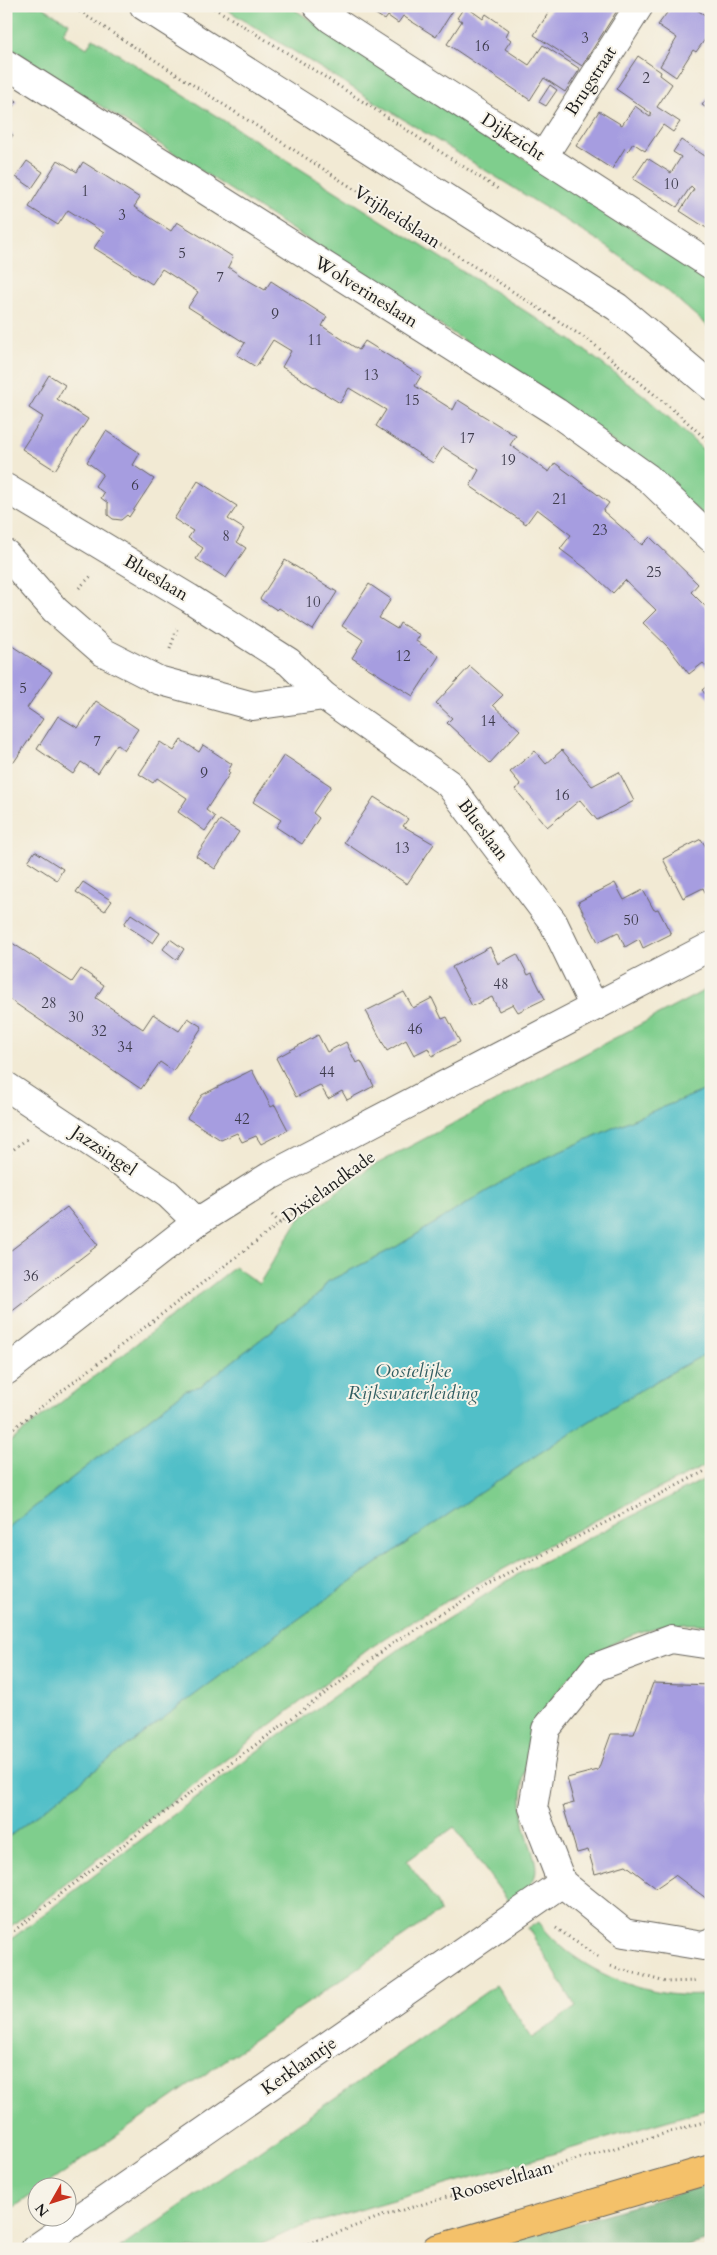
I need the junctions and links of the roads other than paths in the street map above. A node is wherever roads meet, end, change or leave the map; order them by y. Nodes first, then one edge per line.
1 (144, 6) edge
2 (317, 6) edge
3 (639, 6) edge
4 (6, 64) edge
5 (543, 157) junction
6 (711, 265) edge
7 (711, 386) edge
8 (6, 488) edge
9 (711, 538) edge
10 (6, 554) edge
11 (324, 696) junction
12 (711, 946) edge
13 (594, 1007) junction
14 (6, 1086) edge
15 (197, 1222) junction
16 (6, 1371) edge
17 (711, 1645) edge
18 (562, 1883) junction
19 (711, 1943) edge
20 (711, 2169) edge
21 (36, 2249) edge
22 (436, 2249) edge

1 - 7 street
2 - 5 street, Dijkzicht
3 - 5 street, Brugstraat
4 - 9 street, Wolverineslaan
5 - 6 street, Dijkzicht
8 - 11 street, Blueslaan
10 - 11 street
11 - 13 street, Blueslaan
12 - 13 street, Dixielandkade
13 - 15 street, Dixielandkade
14 - 15 street, Jazzsingel
15 - 16 street, Dixielandkade
17 - 18 street
18 - 19 street
18 - 21 street, Kerklaantje
20 - 22 main road

